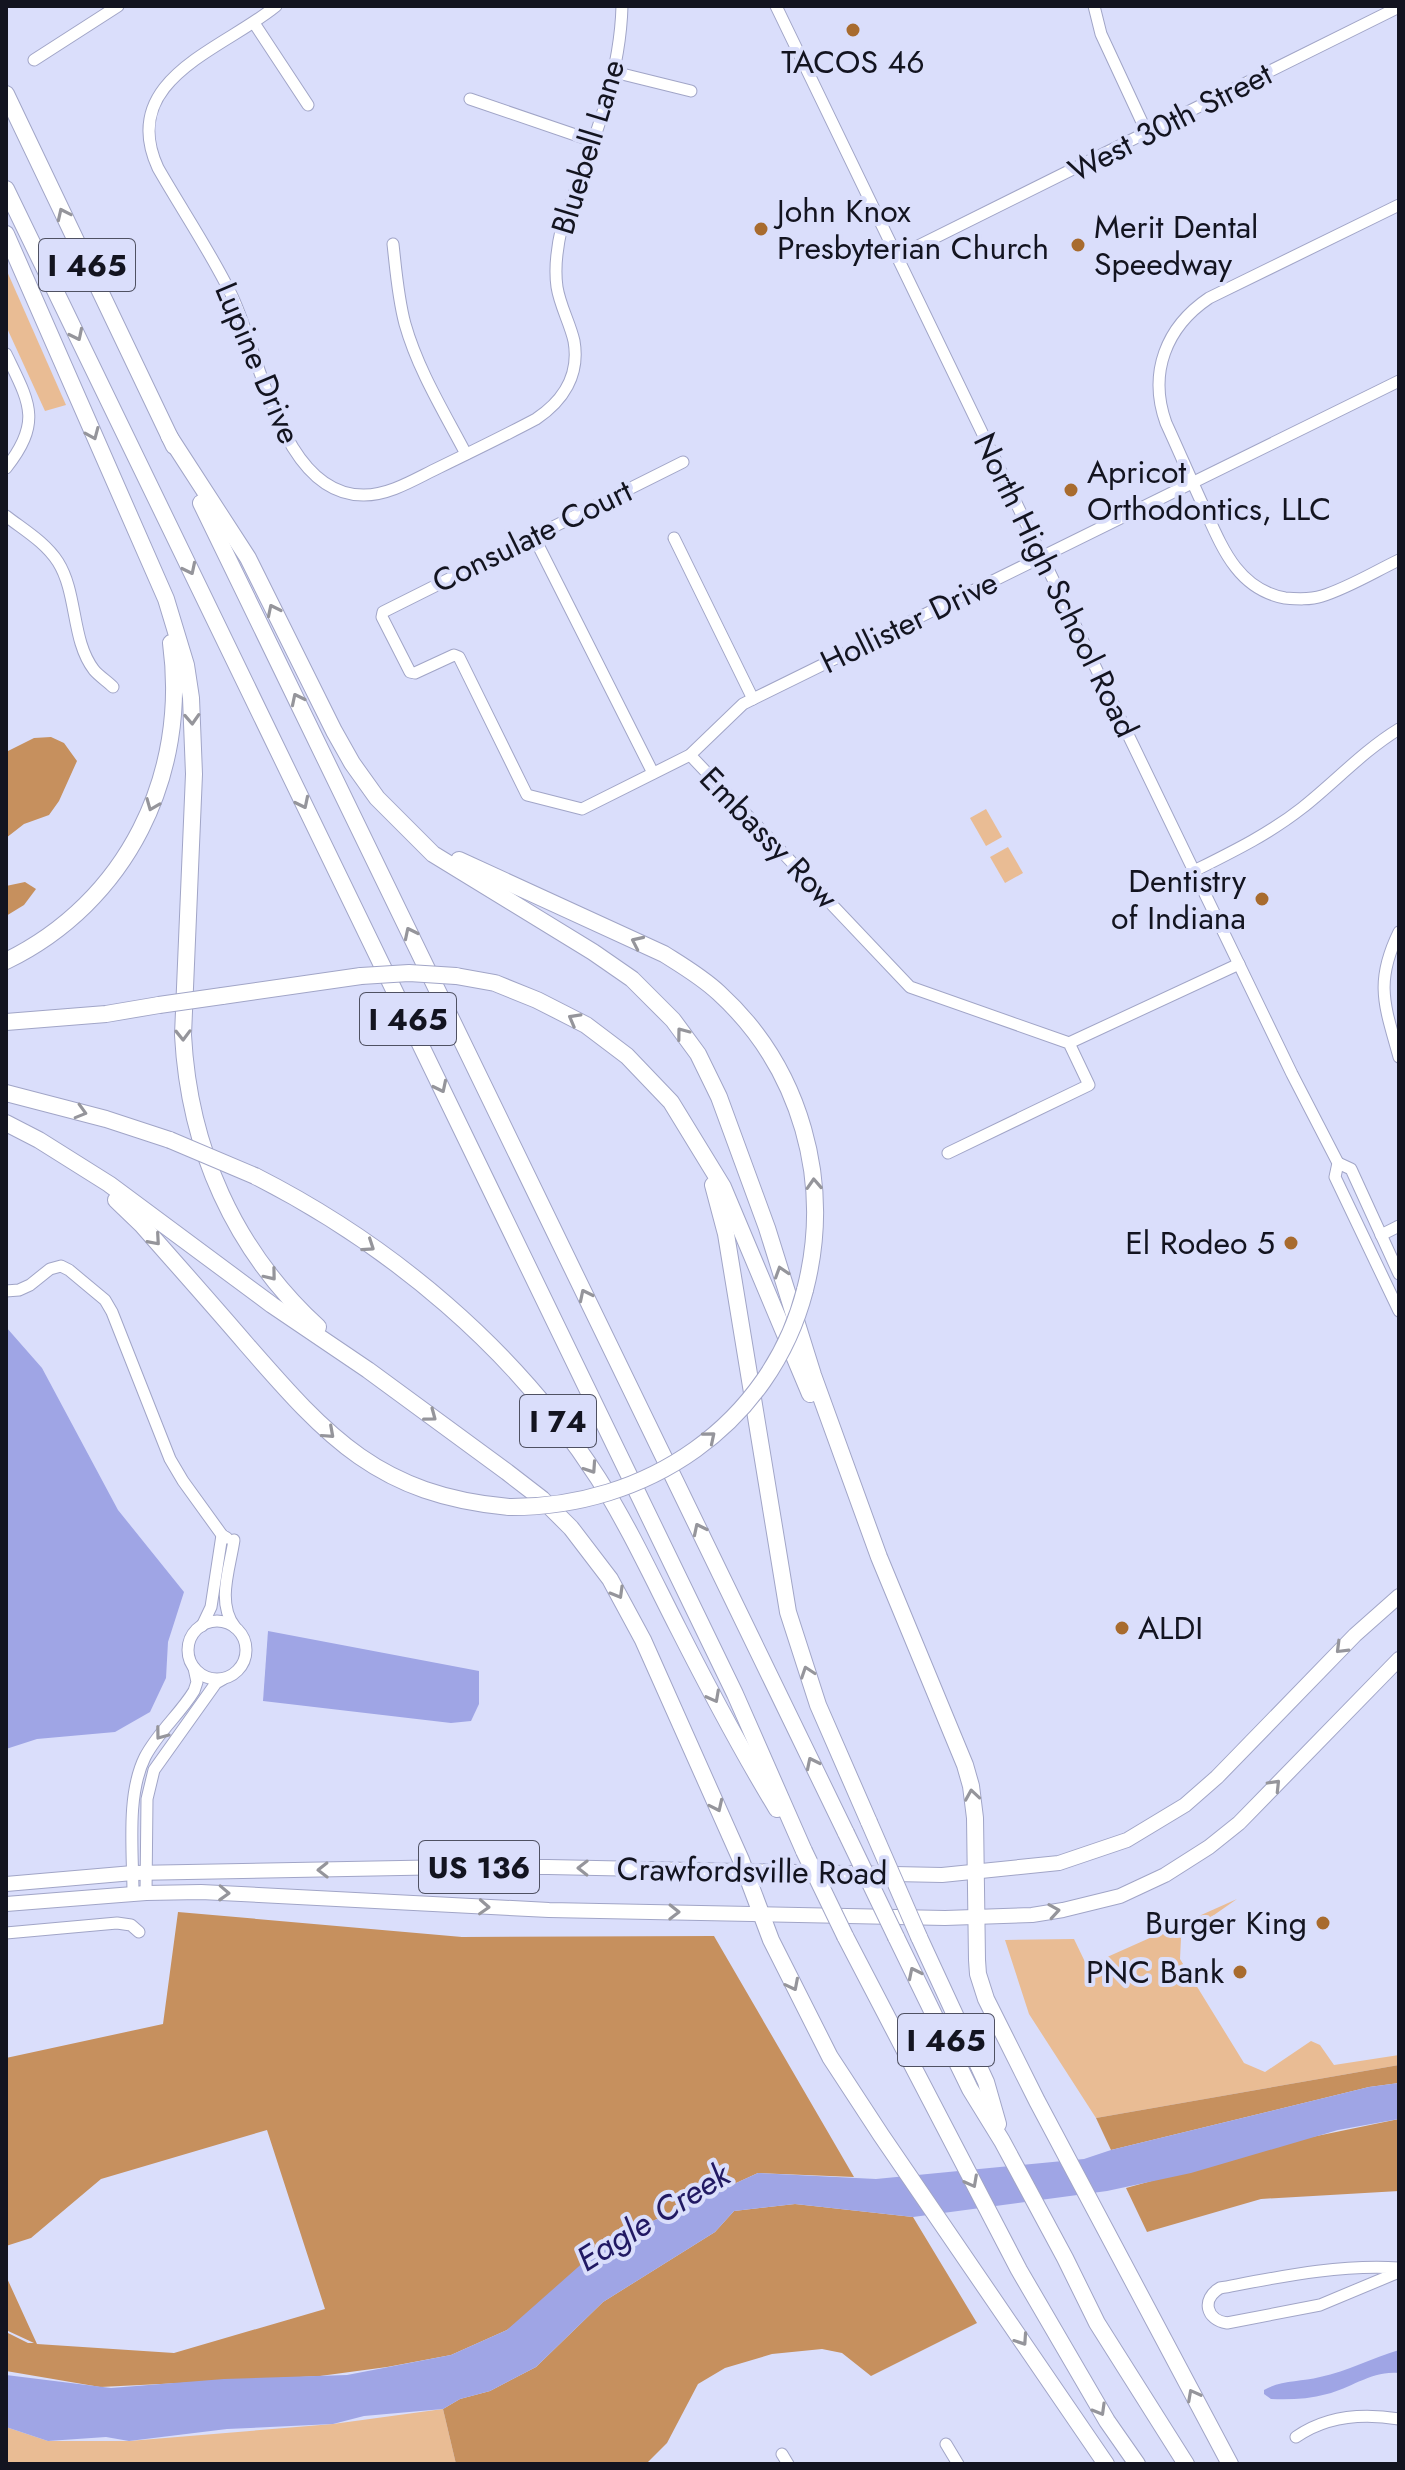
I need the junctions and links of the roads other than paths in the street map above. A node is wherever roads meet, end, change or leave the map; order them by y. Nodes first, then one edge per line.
1 (276, 6) edge
2 (622, 6) edge
3 (776, 6) edge
4 (1094, 6) edge
5 (1399, 7) edge
6 (111, 8) edge
7 (254, 23) junction
8 (34, 60) dead end
9 (614, 72) junction
10 (691, 91) dead end
11 (6, 94) edge
12 (470, 99) dead end
13 (308, 105) dead end
14 (1147, 133) junction
15 (593, 141) junction
16 (6, 189) edge
17 (1399, 205) edge
18 (6, 234) edge
19 (393, 244) dead end
20 (898, 256) junction
21 (6, 354) edge
22 (570, 381) joint
23 (1399, 381) edge
24 (169, 436) junction
25 (466, 454) junction
26 (683, 462) dead end
27 (6, 468) edge
28 (1193, 483) junction
29 (6, 516) edge
30 (533, 535) junction
31 (674, 538) dead end
32 (1042, 557) junction
33 (1399, 560) edge
34 (150, 565) junction
35 (383, 612) joint
36 (113, 687) dead end
37 (753, 699) junction
38 (1399, 729) edge
39 (690, 755) junction
40 (653, 773) junction
41 (419, 839) junction
42 (1194, 871) junction
43 (1399, 932) edge
44 (6, 961) edge
45 (1239, 964) junction
46 (6, 1022) edge
47 (1069, 1043) junction
48 (1399, 1056) edge
49 (6, 1093) edge
50 (6, 1123) edge
51 (56, 1151) junction
52 (948, 1153) dead end
53 (703, 1155) junction
54 (1338, 1163) junction
55 (1399, 1226) edge
56 (1381, 1235) junction
57 (1399, 1274) edge
58 (6, 1291) edge
59 (1399, 1311) edge
60 (368, 1370) junction
61 (228, 1538) junction
62 (879, 1557) junction
63 (1399, 1596) edge
64 (202, 1626) junction
65 (235, 1628) junction
66 (1399, 1659) edge
67 (194, 1668) junction
68 (223, 1679) junction
69 (804, 1851) junction
70 (745, 1871) junction
71 (140, 1873) junction
72 (975, 1873) junction
73 (6, 1884) edge
74 (140, 1893) junction
75 (6, 1904) edge
76 (763, 1914) junction
77 (976, 1917) junction
78 (139, 1932) dead end
79 (6, 1933) edge
80 (1002, 2141) junction
81 (1399, 2270) edge
82 (1399, 2419) edge
83 (1296, 2437) dead end
84 (946, 2444) dead end
85 (958, 2464) edge
86 (1106, 2464) edge
87 (1137, 2464) edge
88 (1186, 2464) edge
89 (1230, 2464) edge

1 - 7 street
2 - 9 street, Bluebell Lane
3 - 20 street, North High School Road
4 - 14 street
5 - 14 street, West 30th Street
6 - 8 street
7 - 13 street
7 - 25 street, Lupine Drive
9 - 10 street
9 - 15 street, Bluebell Lane
24 -> 11 highway, I 465
12 - 15 street
14 - 20 street, West 30th Street
15 - 22 street, Bluebell Lane
16 -> 69 highway, I 465
17 - 28 street
18 -> 34 highway
19 - 25 street
20 - 32 street, North High School Road
21 - 27 street
22 - 25 street, Lupine Drive
23 - 28 street, Hollister Drive
41 -> 24 highway
80 -> 24 highway, I 465, bridge
26 - 30 street, Consulate Court
28 - 32 street, Hollister Drive
28 - 33 street
29 - 36 street
30 - 35 street, Consulate Court
30 - 40 street
31 - 37 street
32 - 37 street, Hollister Drive
32 - 42 street, North High School Road
34 -> 44 highway
34 -> 60 highway
35 - 40 street, Embassy Row
37 - 39 street, Hollister Drive
38 - 42 street
39 - 40 street, Embassy Row
39 - 47 street, Embassy Row
51 -> 41 highway, bridge
62 -> 41 highway
42 - 45 street, North High School Road
43 - 48 street
45 - 47 street
45 - 54 street, North High School Road
53 -> 46 highway, bridge
47 - 52 street
49 -> 69 highway, I 74, bridge
50 - 51 highway
51 - 60 highway
53 - 62 highway
80 -> 53 highway, bridge
54 - 56 street, North High School Road
54 - 59 street, North High School Road
55 - 56 street
56 - 57 street, North High School Road
58 - 61 street
60 -> 70 highway
61 - 64 street
61 - 65 street
72 -> 62 highway
63 -> 72 main road, Crawfordsville Road
64 - 65 street
64 - 67 street
65 - 68 street
77 -> 66 main road, Crawfordsville Road
67 - 68 street
67 -> 71 street
68 - 71 street
69 -> 87 highway, I 465, bridge
70 -> 71 main road, Crawfordsville Road / US 136
70 - 72 main road, Crawfordsville Road / US 136
70 - 76 highway
71 - 73 main road, Crawfordsville Road / US 136
71 - 74 street
72 - 77 highway
74 - 75 main road, Crawfordsville Road / US 136
74 -> 76 main road, Crawfordsville Road / US 136
76 - 77 main road, Crawfordsville Road / US 136
76 -> 86 highway
89 -> 77 highway
78 - 79 street
80 - 88 highway, I 465
81 - 81 street
82 - 83 street
84 - 85 street

